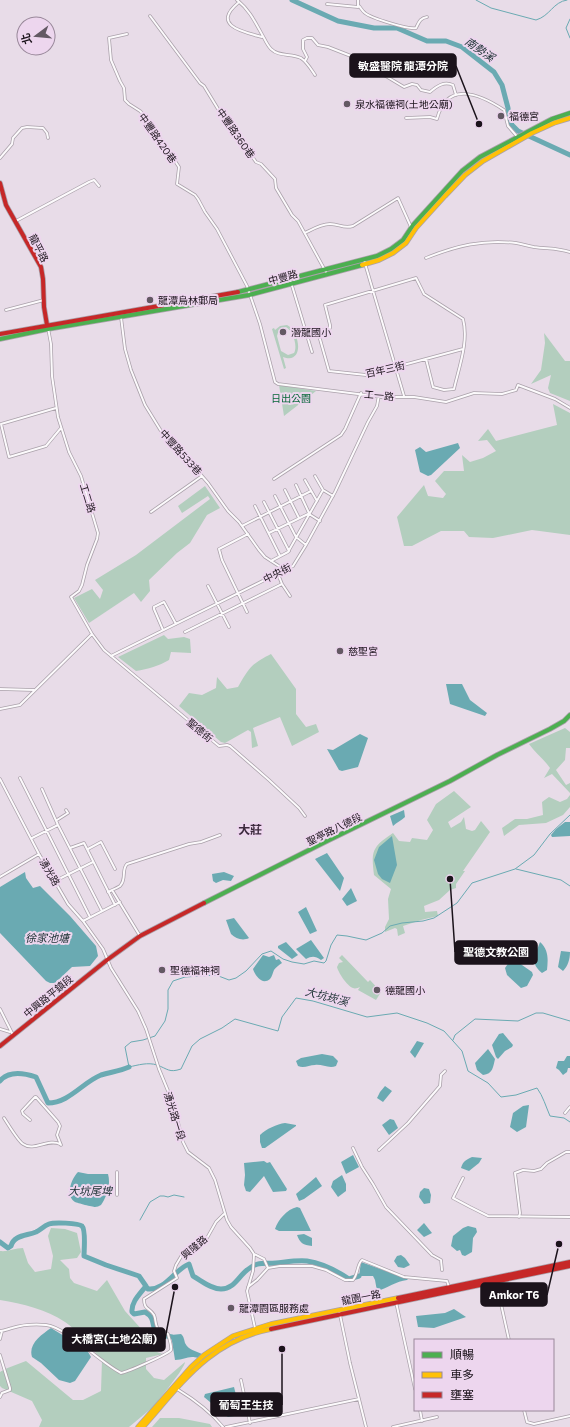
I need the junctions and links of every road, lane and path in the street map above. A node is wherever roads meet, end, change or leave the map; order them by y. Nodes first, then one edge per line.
1 (237, 0) edge
2 (358, 0) edge
3 (238, 3) dead end
4 (327, 4) dead end
5 (359, 6) junction
6 (150, 16) dead end
7 (427, 17) dead end
8 (127, 34) dead end
9 (264, 38) junction
10 (305, 61) junction
11 (315, 74) dead end
12 (456, 95) junction
13 (570, 113) edge
14 (406, 118) dead end
15 (570, 118) edge
16 (520, 137) junction
17 (48, 138) dead end
18 (0, 158) edge
19 (0, 183) edge
20 (99, 186) dead end
21 (2, 198) edge
22 (16, 221) junction
23 (412, 227) junction
24 (305, 233) junction
25 (570, 252) edge
26 (426, 258) dead end
27 (365, 262) junction
28 (327, 272) junction
29 (290, 281) junction
30 (373, 291) junction
31 (249, 292) junction
32 (44, 300) junction
33 (6, 310) dead end
34 (120, 314) junction
35 (48, 327) junction
36 (0, 334) edge
37 (0, 339) edge
38 (463, 349) junction
39 (312, 352) dead end
40 (426, 359) junction
41 (395, 367) junction
42 (361, 393) junction
43 (379, 395) junction
44 (404, 396) junction
45 (56, 408) junction
46 (570, 408) edge
47 (1, 424) edge
48 (61, 428) junction
49 (202, 476) junction
50 (315, 476) dead end
51 (274, 479) dead end
52 (305, 480) dead end
53 (296, 485) dead end
54 (285, 490) dead end
55 (323, 490) junction
56 (311, 491) junction
57 (275, 496) dead end
58 (301, 496) junction
59 (333, 496) junction
60 (317, 501) junction
61 (264, 502) dead end
62 (291, 502) junction
63 (255, 506) dead end
64 (281, 507) junction
65 (151, 512) dead end
66 (270, 512) junction
67 (309, 514) junction
68 (260, 517) junction
69 (299, 518) junction
70 (320, 521) junction
71 (289, 524) junction
72 (242, 526) junction
73 (278, 529) junction
74 (268, 533) junction
75 (248, 534) junction
76 (296, 537) junction
77 (306, 545) junction
78 (289, 551) junction
79 (280, 556) junction
80 (271, 561) junction
81 (285, 570) junction
82 (278, 574) junction
83 (282, 584) junction
84 (208, 586) dead end
85 (238, 593) junction
86 (290, 596) dead end
87 (243, 603) junction
88 (217, 604) junction
89 (247, 612) dead end
90 (222, 613) junction
91 (176, 624) junction
92 (229, 627) dead end
93 (163, 630) junction
94 (185, 632) dead end
95 (92, 634) junction
96 (111, 656) junction
97 (0, 689) edge
98 (34, 690) junction
99 (0, 708) edge
100 (570, 715) edge
101 (20, 778) dead end
102 (0, 779) edge
103 (42, 789) dead end
104 (66, 810) dead end
105 (305, 816) dead end
106 (57, 820) junction
107 (58, 825) junction
108 (47, 831) junction
109 (220, 835) dead end
110 (32, 838) junction
111 (70, 848) junction
112 (88, 849) junction
113 (40, 854) junction
114 (93, 862) junction
115 (81, 868) junction
116 (115, 870) dead end
117 (69, 874) junction
118 (0, 877) edge
119 (55, 881) junction
120 (112, 890) junction
121 (108, 892) junction
122 (120, 902) junction
123 (115, 905) junction
124 (102, 911) junction
125 (90, 917) junction
126 (83, 921) junction
127 (140, 936) junction
128 (107, 960) junction
129 (0, 1009) edge
130 (0, 1029) edge
131 (12, 1033) junction
132 (0, 1046) edge
133 (445, 1071) dead end
134 (570, 1107) edge
135 (565, 1113) dead end
136 (4, 1118) dead end
137 (30, 1120) dead end
138 (353, 1148) dead end
139 (379, 1150) dead end
140 (570, 1152) edge
141 (117, 1172) dead end
142 (463, 1178) dead end
143 (116, 1195) dead end
144 (225, 1214) junction
145 (519, 1217) junction
146 (570, 1218) edge
147 (254, 1254) junction
148 (570, 1262) edge
149 (570, 1266) edge
150 (268, 1268) junction
151 (442, 1270) dead end
152 (496, 1279) junction
153 (248, 1287) junction
154 (449, 1287) junction
155 (395, 1301) junction
156 (340, 1312) junction
157 (255, 1330) junction
158 (1, 1331) edge
159 (0, 1339) edge
160 (509, 1339) edge
161 (0, 1355) edge
162 (241, 1380) dead end
163 (414, 1385) edge
164 (176, 1388) junction
165 (0, 1397) edge
166 (359, 1399) junction
167 (420, 1411) edge
168 (524, 1411) edge
169 (570, 1416) edge
170 (437, 1417) dead end
171 (422, 1421) junction
172 (250, 1423) junction
173 (138, 1427) edge
174 (143, 1427) edge
175 (223, 1427) edge
176 (226, 1427) edge
177 (366, 1427) edge
178 (393, 1427) edge

1 - 9 street
2 - 5 street
3 - 9 street
4 - 5 street
5 - 7 street
6 - 24 street, 中豐路360巷
8 - 31 street, 中豐路420巷
9 - 10 street
10 - 11 street
10 - 12 street
12 - 14 street
12 - 16 street
13 - 16 street
15 - 16 street
16 - 23 street, 中豐路
16 - 27 street, 中豐路
17 - 18 street
19 - 21 street, 龍平路
20 - 22 street
21 - 22 street, 龍平路
22 - 32 street, 龍平路
23 - 24 street
23 - 27 street, 中豐路
24 - 28 street, 中豐路360巷
25 - 26 street
27 - 28 street, 中豐路
27 - 30 street
28 - 29 street, 中豐路
29 - 31 street, 中豐路
29 - 39 street
30 - 38 street
30 - 41 street
30 - 41 street, 百年三街
31 - 34 street, 中豐路
31 - 42 street, 工一路
32 - 33 street
32 - 35 street, 龍平路
34 - 35 street, 中豐路
34 - 49 street, 中豐路533巷
35 - 36 street, 中豐路
35 - 37 street, 中豐路
35 - 45 street, 工二路
38 - 40 street, 百年三街
38 - 40 street
40 - 41 street, 百年三街
41 - 44 street
42 - 43 street, 工一路
42 - 51 street
43 - 44 street, 工一路
43 - 59 street, 中央街
44 - 46 street, 工一路
45 - 47 street
45 - 48 street, 工二路
47 - 48 street
48 - 95 street, 工二路
49 - 65 street
49 - 72 street, 中豐路533巷
50 - 55 street
52 - 56 street
53 - 58 street
54 - 62 street
55 - 59 street
55 - 60 street
56 - 58 street
56 - 60 street
57 - 64 street
58 - 62 street
58 - 67 street
59 - 70 street, 中央街
60 - 67 street
61 - 66 street
62 - 64 street
62 - 69 street
63 - 68 street
64 - 66 street
64 - 71 street
66 - 68 street
66 - 73 street
67 - 69 street
67 - 70 street
67 - 76 street
68 - 72 street
68 - 74 street
69 - 71 street
70 - 77 street, 中央街
71 - 73 street
71 - 76 street
72 - 75 street, 中豐路533巷
73 - 74 street
73 - 78 street
74 - 79 street
75 - 80 street, 中豐路533巷
75 - 85 street
76 - 77 street
76 - 78 street
77 - 81 street, 中央街
78 - 79 street
79 - 80 street
80 - 81 street, 中豐路533巷
81 - 82 street, 中央街
82 - 83 street
82 - 85 street, 中央街
83 - 86 street
83 - 87 street
84 - 88 street
85 - 87 street
85 - 88 street, 中央街
87 - 89 street
87 - 90 street
88 - 90 street
88 - 91 street, 中央街
90 - 92 street
90 - 94 street
91 - 93 street, 中央街
91 - 93 street
93 - 96 street, 中央街
95 - 96 street, 工二路
95 - 98 street
96 - 105 street, 聖德街
97 - 98 street
98 - 99 street
100 - 127 street, 聖亭路八德段
101 - 108 street
102 - 110 street, 湧光路
103 - 106 street
104 - 106 street
106 - 107 street
107 - 108 street
107 - 111 street
108 - 110 street
108 - 117 street
109 - 120 street
110 - 113 street, 湧光路
111 - 112 street
111 - 115 street
112 - 114 street
112 - 116 street
113 - 118 street
113 - 119 street, 湧光路
114 - 115 street
114 - 121 street
115 - 117 street
115 - 124 street
117 - 119 street
117 - 125 street
119 - 126 street, 湧光路
120 - 121 street
120 - 122 street
121 - 123 street
122 - 123 street
122 - 127 street
123 - 124 street
124 - 125 street
125 - 126 street
126 - 128 street, 湧光路
127 - 128 street, 聖亭路八德段
128 - 131 street, 中興路平鎮段
128 - 144 street, 湧光路一段
129 - 131 street
130 - 131 street
131 - 132 street, 中興路平鎮段
133 - 139 street
134 - 135 street
136 - 137 street
138 - 151 street
140 - 145 street
141 - 143 street
142 - 145 street
144 - 147 street, 湧光路一段
144 - 158 street, 興隆路
145 - 146 street
147 - 150 street
147 - 153 street
148 - 152 street, 龍園一路
149 - 152 street, 龍園一路
150 - 153 street
150 - 154 street
152 - 154 street, 龍園一路
152 - 155 street, 龍園一路
152 - 160 street
153 - 157 street
154 - 155 street, 龍園一路
155 - 156 street, 龍園一路
155 - 163 street
156 - 157 street, 龍園一路
156 - 166 street
157 - 164 street, 龍園一路
158 - 159 street
161 - 165 street
162 - 172 street
164 - 173 street
164 - 174 street
164 - 175 street
166 - 172 street
166 - 177 street
167 - 171 street
168 - 169 street
170 - 171 street
171 - 178 street
172 - 176 street

